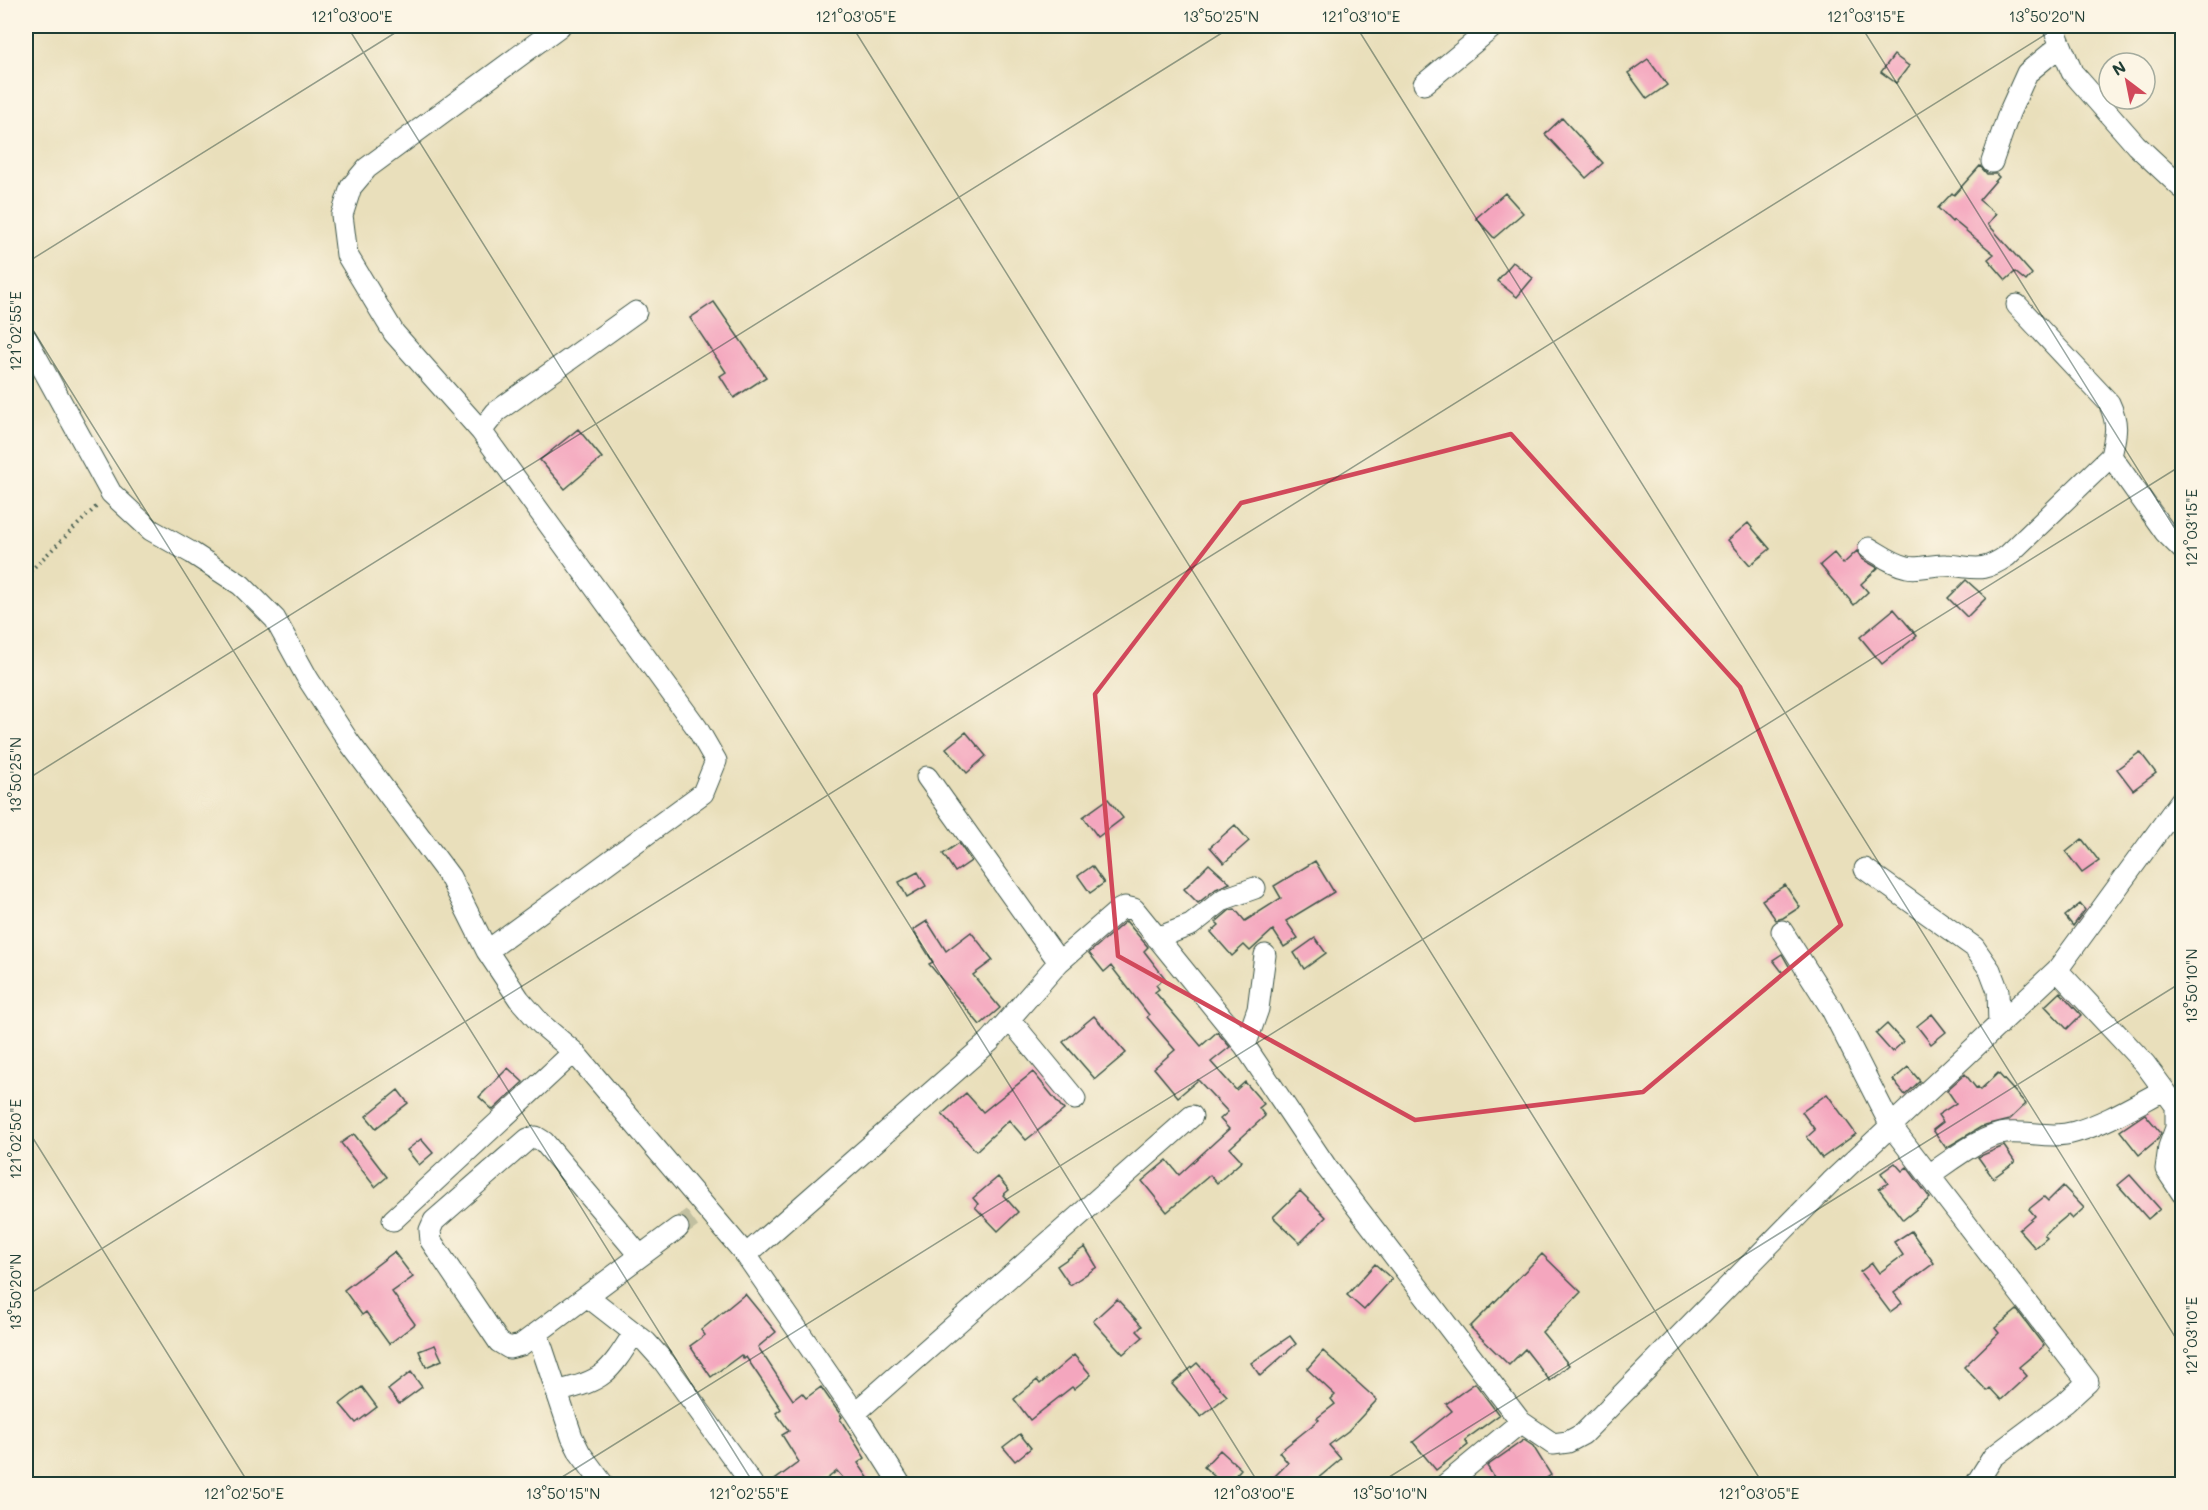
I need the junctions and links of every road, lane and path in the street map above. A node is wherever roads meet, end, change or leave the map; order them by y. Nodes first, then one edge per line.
1 (560, 26) edge
2 (1494, 26) edge
3 (2053, 26) edge
4 (2061, 45) junction
5 (1424, 84) dead end
6 (1992, 162) dead end
7 (2182, 188) edge
8 (2017, 305) dead end
9 (636, 312) dead end
10 (26, 338) edge
11 (481, 431) junction
12 (2111, 456) junction
13 (111, 493) junction
14 (1869, 548) dead end
15 (2182, 549) edge
16 (26, 575) edge
17 (927, 777) dead end
18 (2182, 799) edge
19 (1865, 869) dead end
20 (1255, 888) dead end
21 (1782, 931) dead end
22 (1157, 938) junction
23 (487, 951) junction
24 (1265, 955) dead end
25 (1059, 962) junction
26 (2057, 970) junction
27 (1010, 1020) junction
28 (1999, 1025) junction
29 (1245, 1046) junction
30 (574, 1052) junction
31 (2164, 1090) junction
32 (1075, 1099) dead end
33 (1192, 1116) dead end
34 (1891, 1126) junction
35 (1929, 1174) junction
36 (2182, 1193) edge
37 (692, 1218) junction
38 (393, 1220) dead end
39 (746, 1255) junction
40 (640, 1256) junction
41 (587, 1296) junction
42 (537, 1333) junction
43 (634, 1333) junction
44 (558, 1391) junction
45 (855, 1413) junction
46 (1521, 1422) junction
47 (603, 1485) edge
48 (752, 1485) edge
49 (900, 1485) edge
50 (1446, 1485) edge
51 (1976, 1485) edge

1 - 11 street
2 - 5 street
3 - 4 street
4 - 6 street
4 - 7 street
8 - 12 street
9 - 11 street
10 - 13 street
11 - 23 street
12 - 14 street
12 - 15 street
13 - 16 path
13 - 23 street
17 - 25 street
18 - 26 street
19 - 28 street
20 - 22 street
21 - 34 street
22 - 25 street
22 - 29 street
23 - 30 street
24 - 29 street
25 - 27 street
26 - 28 street
26 - 31 street
27 - 32 street
27 - 39 street
28 - 34 street
29 - 46 street
30 - 37 street
30 - 38 street
31 - 35 street
31 - 36 street
33 - 45 street
34 - 35 street
34 - 46 street
35 - 51 street
37 - 39 street
37 - 40 street
39 - 45 street
40 - 41 street
40 - 42 street
41 - 42 street
41 - 43 street
42 - 44 street
43 - 44 street
43 - 48 street
44 - 47 street
45 - 49 street
46 - 50 street

